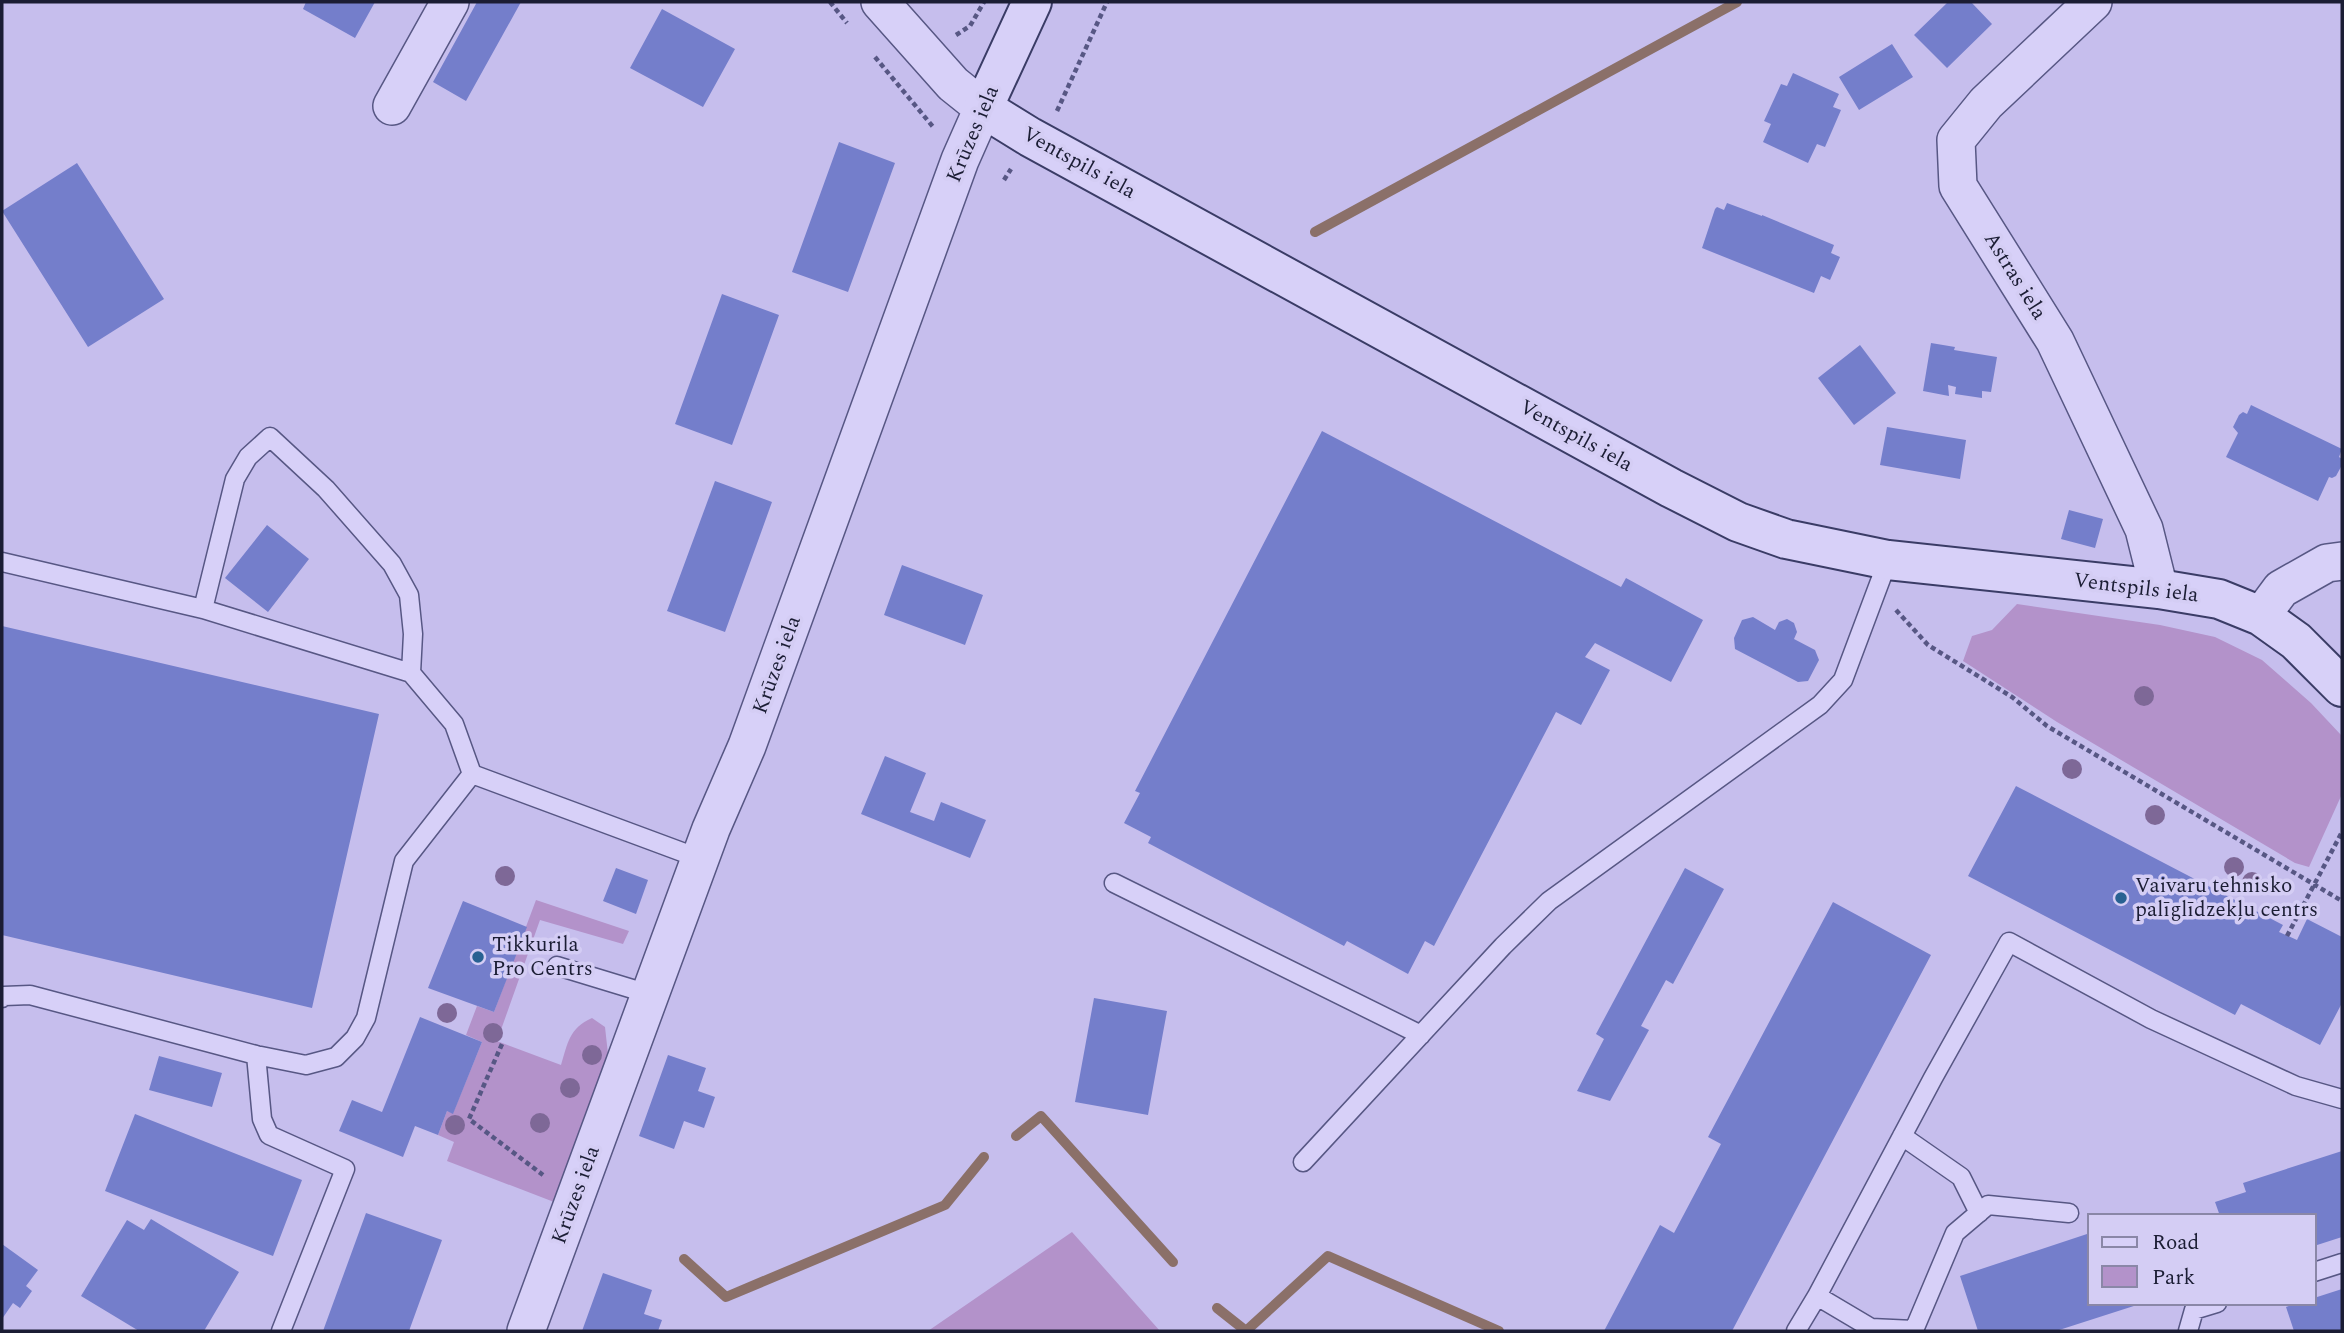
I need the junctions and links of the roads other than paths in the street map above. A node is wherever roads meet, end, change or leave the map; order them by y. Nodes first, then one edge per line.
1 (450, 2) edge
2 (880, 2) edge
3 (1032, 2) edge
4 (2093, 2) edge
5 (392, 106) dead end
6 (983, 108) junction
7 (1888, 560) junction
8 (2342, 561) edge
9 (2, 562) edge
10 (2159, 589) junction
11 (203, 609) junction
12 (2261, 616) junction
13 (411, 673) junction
14 (2342, 687) edge
15 (472, 774) junction
16 (701, 859) junction
17 (1114, 883) dead end
18 (557, 966) dead end
19 (649, 994) junction
20 (2, 998) edge
21 (1420, 1035) junction
22 (256, 1055) junction
23 (2342, 1099) edge
24 (1902, 1136) junction
25 (1303, 1162) dead end
26 (1979, 1213) junction
27 (2069, 1213) dead end
28 (2342, 1263) edge
29 (2316, 1271) edge
30 (1817, 1296) junction
31 (2210, 1305) edge
32 (281, 1331) edge
33 (526, 1331) edge
34 (1796, 1331) edge
35 (1914, 1331) edge
36 (2188, 1331) edge

1 - 5 street
2 - 6 street, Ventspils iela
3 - 6 street, Krūzes iela
4 - 10 street, Astras iela
6 - 7 street, Ventspils iela
6 - 16 street, Krūzes iela
7 - 10 street, Ventspils iela
7 - 21 lane
8 - 12 street
9 - 11 lane
10 - 12 street, Ventspils iela
11 - 13 lane
11 - 13 lane
12 - 14 street, Ventspils iela
13 - 15 lane
15 - 16 lane
15 - 22 lane
16 - 19 street, Krūzes iela
17 - 21 lane
18 - 19 lane
19 - 33 street, Krūzes iela
20 - 22 lane
21 - 25 lane
22 - 32 lane
23 - 24 lane
24 - 26 lane
24 - 30 lane
26 - 27 lane
26 - 35 lane
28 - 29 lane
30 - 34 lane
30 - 35 lane
31 - 36 lane

